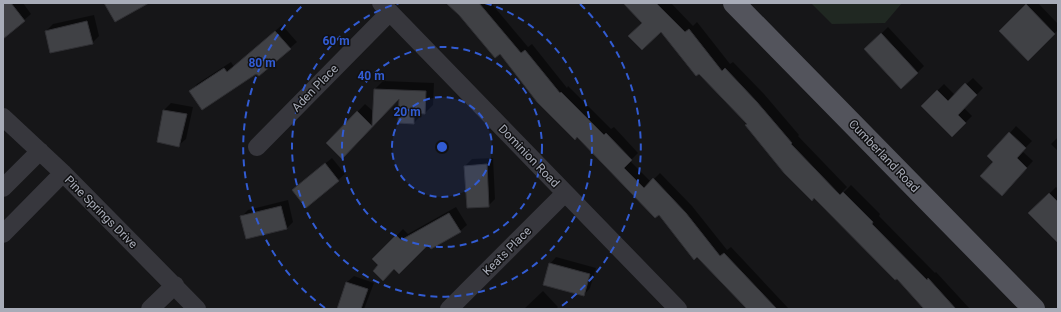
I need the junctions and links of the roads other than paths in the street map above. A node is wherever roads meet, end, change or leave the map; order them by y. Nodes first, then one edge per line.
1 (734, 3) edge
2 (385, 8) edge
3 (3, 116) edge
4 (257, 147) dead end
5 (40, 152) junction
6 (63, 173) junction
7 (3, 188) edge
8 (565, 193) junction
9 (3, 234) edge
10 (174, 285) junction
11 (150, 309) edge
12 (197, 309) edge
13 (449, 309) edge
14 (678, 309) edge
15 (1034, 309) edge

1 - 15 main road, Cumberland Road
2 - 4 street, Aden Place
2 - 8 street, Dominion Road
3 - 5 street, Pine Springs Drive
5 - 6 street, Pine Springs Drive
5 - 7 street
6 - 9 street
6 - 10 street, Pine Springs Drive
8 - 13 street, Keats Place
8 - 14 street, Dominion Road
10 - 11 street
10 - 12 street, Pine Springs Drive

